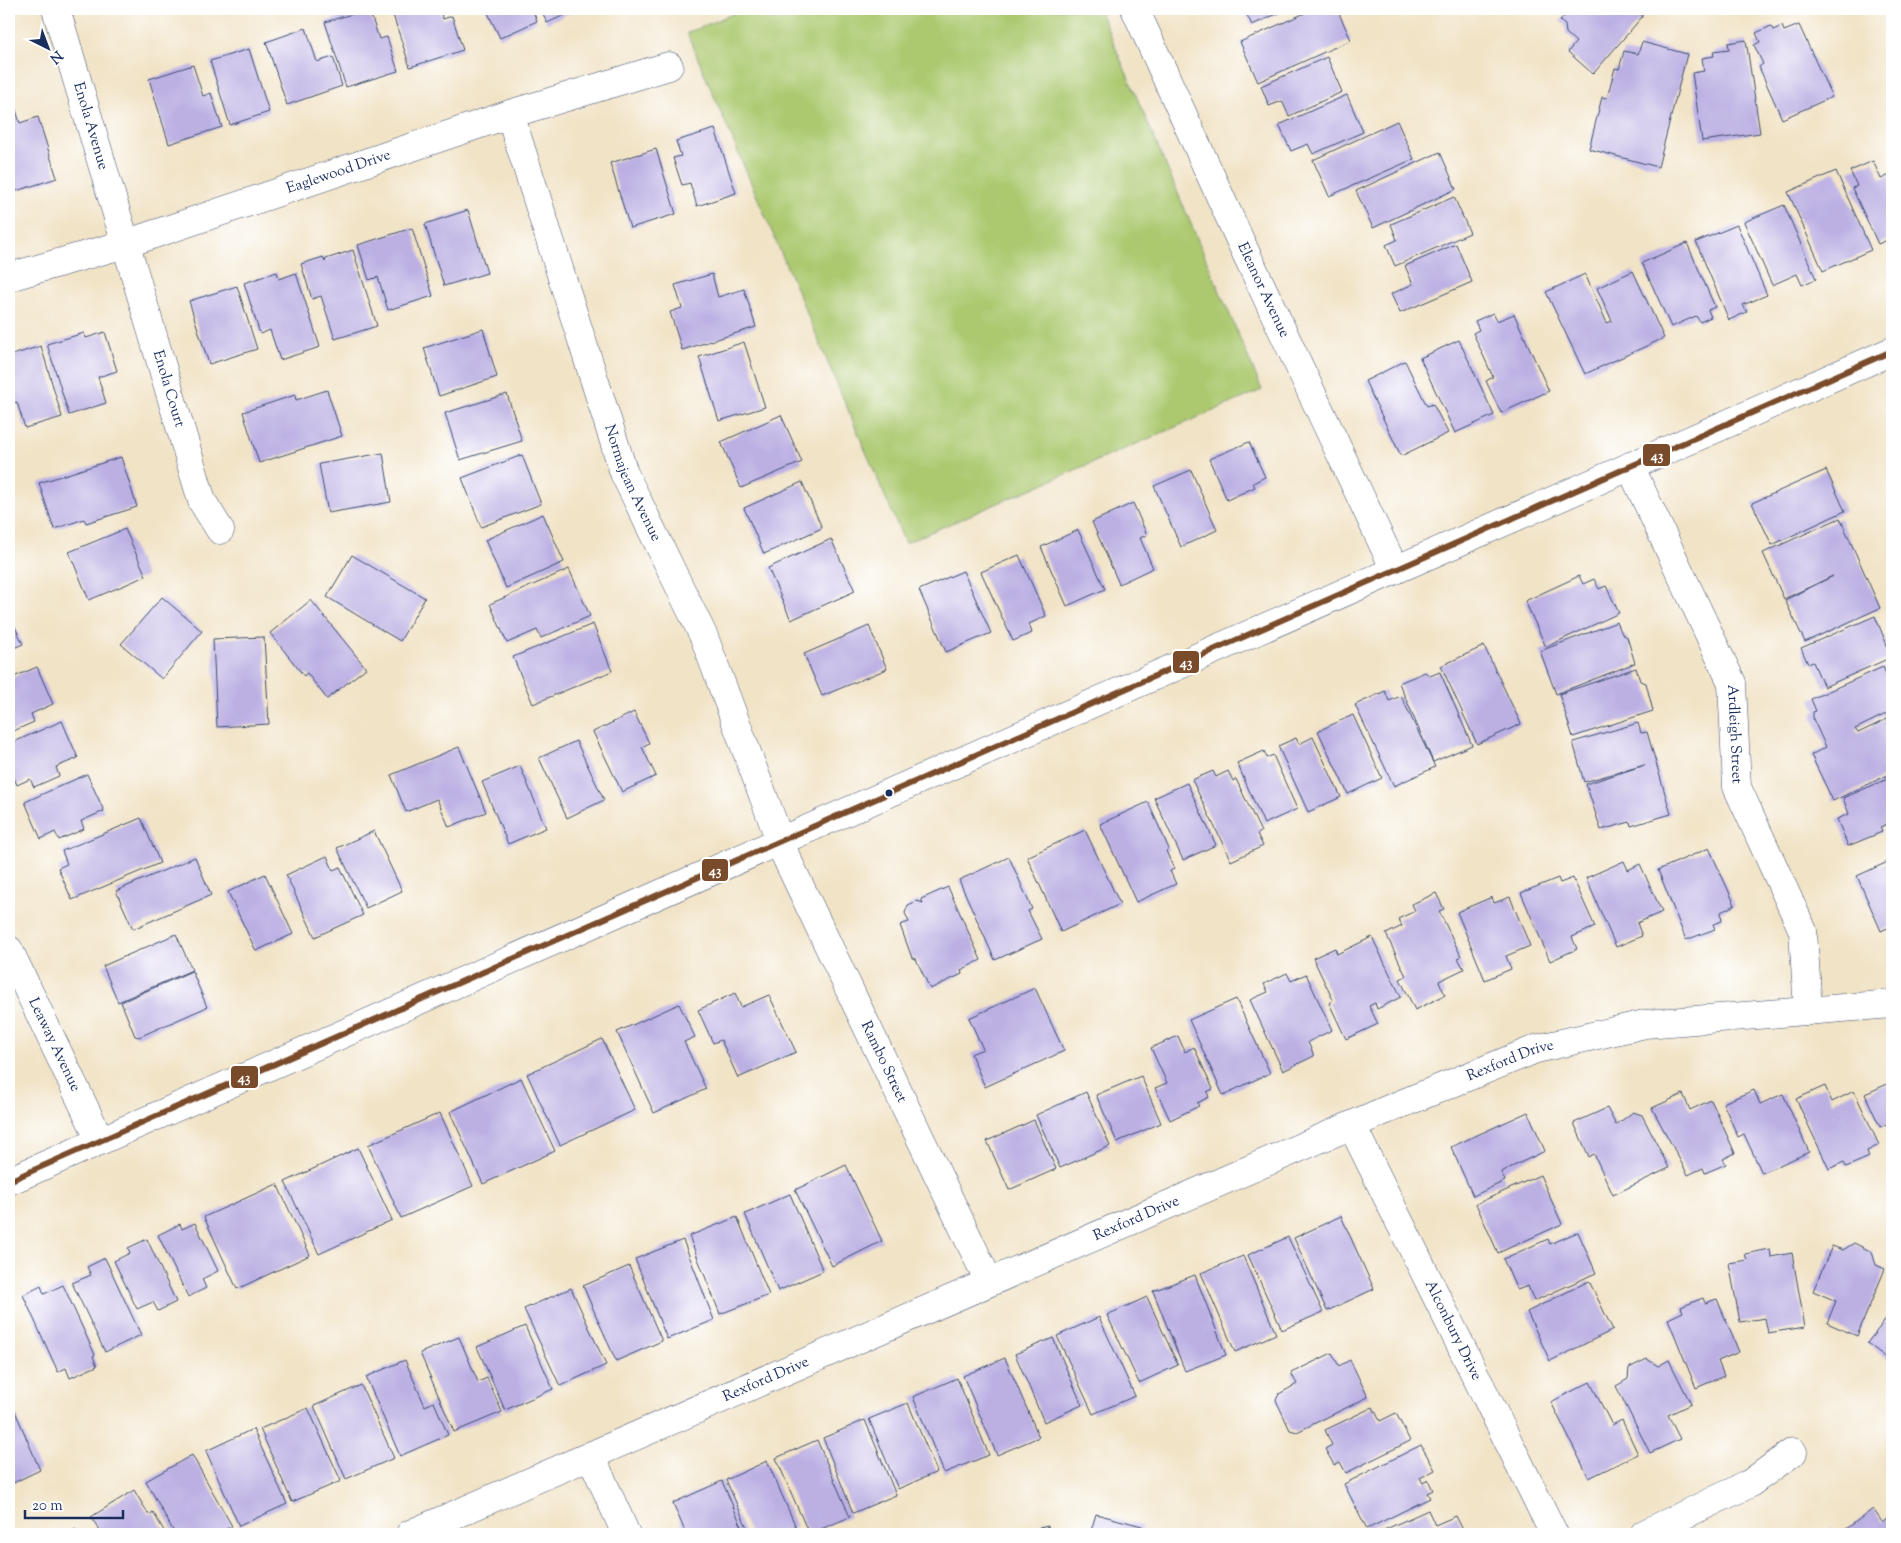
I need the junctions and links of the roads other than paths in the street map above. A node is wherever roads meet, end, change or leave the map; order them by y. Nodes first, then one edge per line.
1 (56, 9) edge
2 (1135, 9) edge
3 (669, 66) dead end
4 (510, 114) junction
5 (125, 244) junction
6 (9, 277) edge
7 (1892, 351) edge
8 (1630, 466) junction
9 (220, 530) dead end
10 (1395, 570) junction
11 (780, 843) junction
12 (9, 950) edge
13 (1892, 1004) edge
14 (1808, 1011) junction
15 (1352, 1126) junction
16 (100, 1140) junction
17 (9, 1181) edge
18 (989, 1282) junction
19 (1793, 1452) dead end
20 (591, 1456) junction
21 (410, 1534) edge
22 (626, 1534) edge
23 (1554, 1534) edge
24 (1644, 1534) edge

1 - 5 street, Enola Avenue
2 - 10 street, Eleanor Avenue
3 - 4 street, Eaglewood Drive
4 - 5 street, Eaglewood Drive
4 - 11 street, Normajean Avenue
5 - 6 street, Eaglewood Drive
5 - 9 street, Enola Court
7 - 8 street
8 - 10 street
8 - 14 street, Ardleigh Street
10 - 11 street
11 - 16 street
11 - 18 street, Rambo Street
12 - 16 street, Leaway Avenue
13 - 14 street, Rexford Drive
14 - 15 street, Rexford Drive
15 - 18 street, Rexford Drive
15 - 23 street, Alconbury Drive
16 - 17 street
18 - 20 street, Rexford Drive
19 - 24 street
20 - 21 street, Rexford Drive
20 - 22 street

